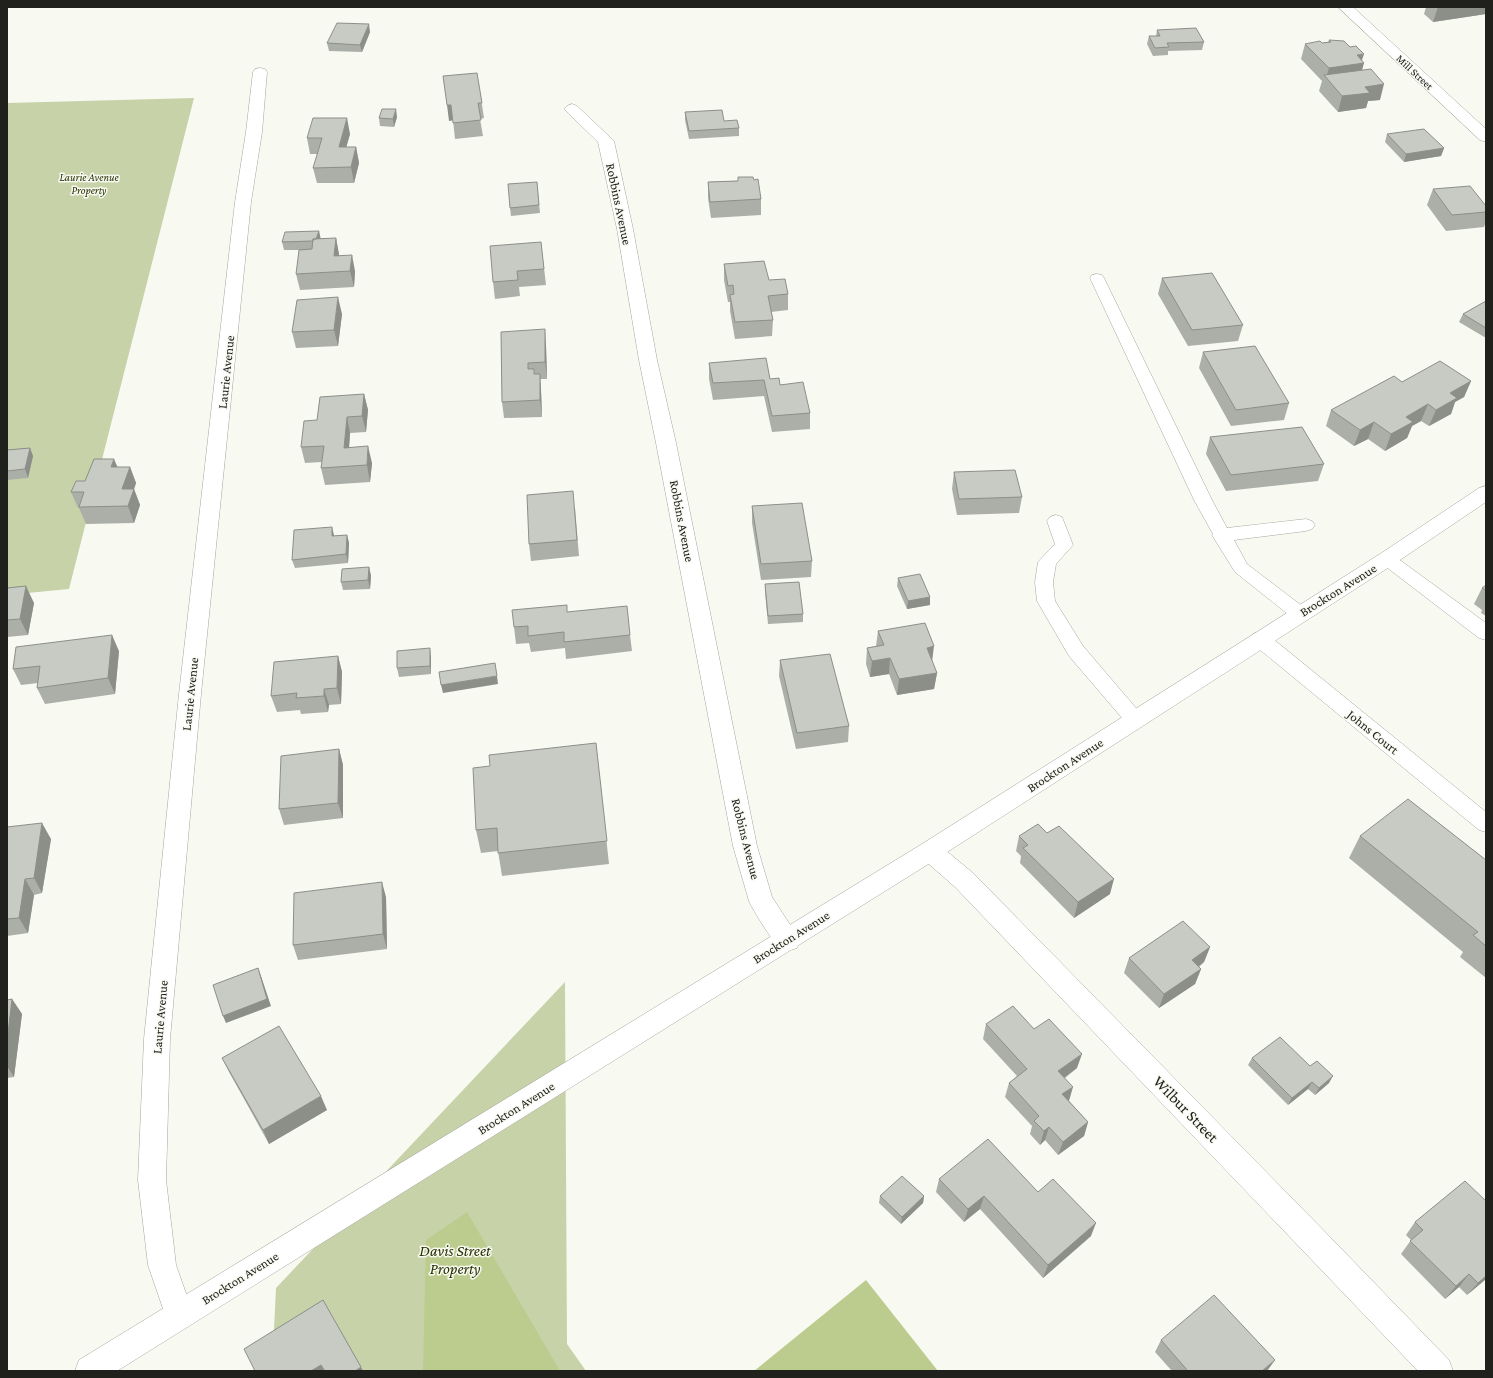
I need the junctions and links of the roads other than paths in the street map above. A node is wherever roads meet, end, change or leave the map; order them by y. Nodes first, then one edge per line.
1 (1345, 7) edge
2 (260, 72) dead end
3 (572, 109) dead end
4 (1486, 137) edge
5 (1097, 278) dead end
6 (1486, 493) edge
7 (1056, 521) dead end
8 (1306, 525) dead end
9 (1221, 535) junction
10 (1387, 559) junction
11 (1300, 614) junction
12 (1486, 633) edge
13 (1260, 639) junction
14 (1135, 720) junction
15 (1486, 824) edge
16 (930, 851) junction
17 (788, 940) junction
18 (179, 1316) junction
19 (90, 1371) edge
20 (1438, 1371) edge

1 - 4 street, Mill Street
2 - 18 street, Laurie Avenue
3 - 17 street, Robbins Avenue
5 - 9 lane
6 - 10 street, Brockton Avenue
7 - 14 lane
8 - 9 lane
9 - 11 lane
10 - 11 street, Brockton Avenue
10 - 12 lane
11 - 13 street, Brockton Avenue
13 - 14 street, Brockton Avenue
13 - 15 lane, Johns Court
14 - 16 street, Brockton Avenue
16 - 17 street, Brockton Avenue
16 - 20 street, Wilbur Street
17 - 18 street, Brockton Avenue
18 - 19 street, Brockton Avenue

